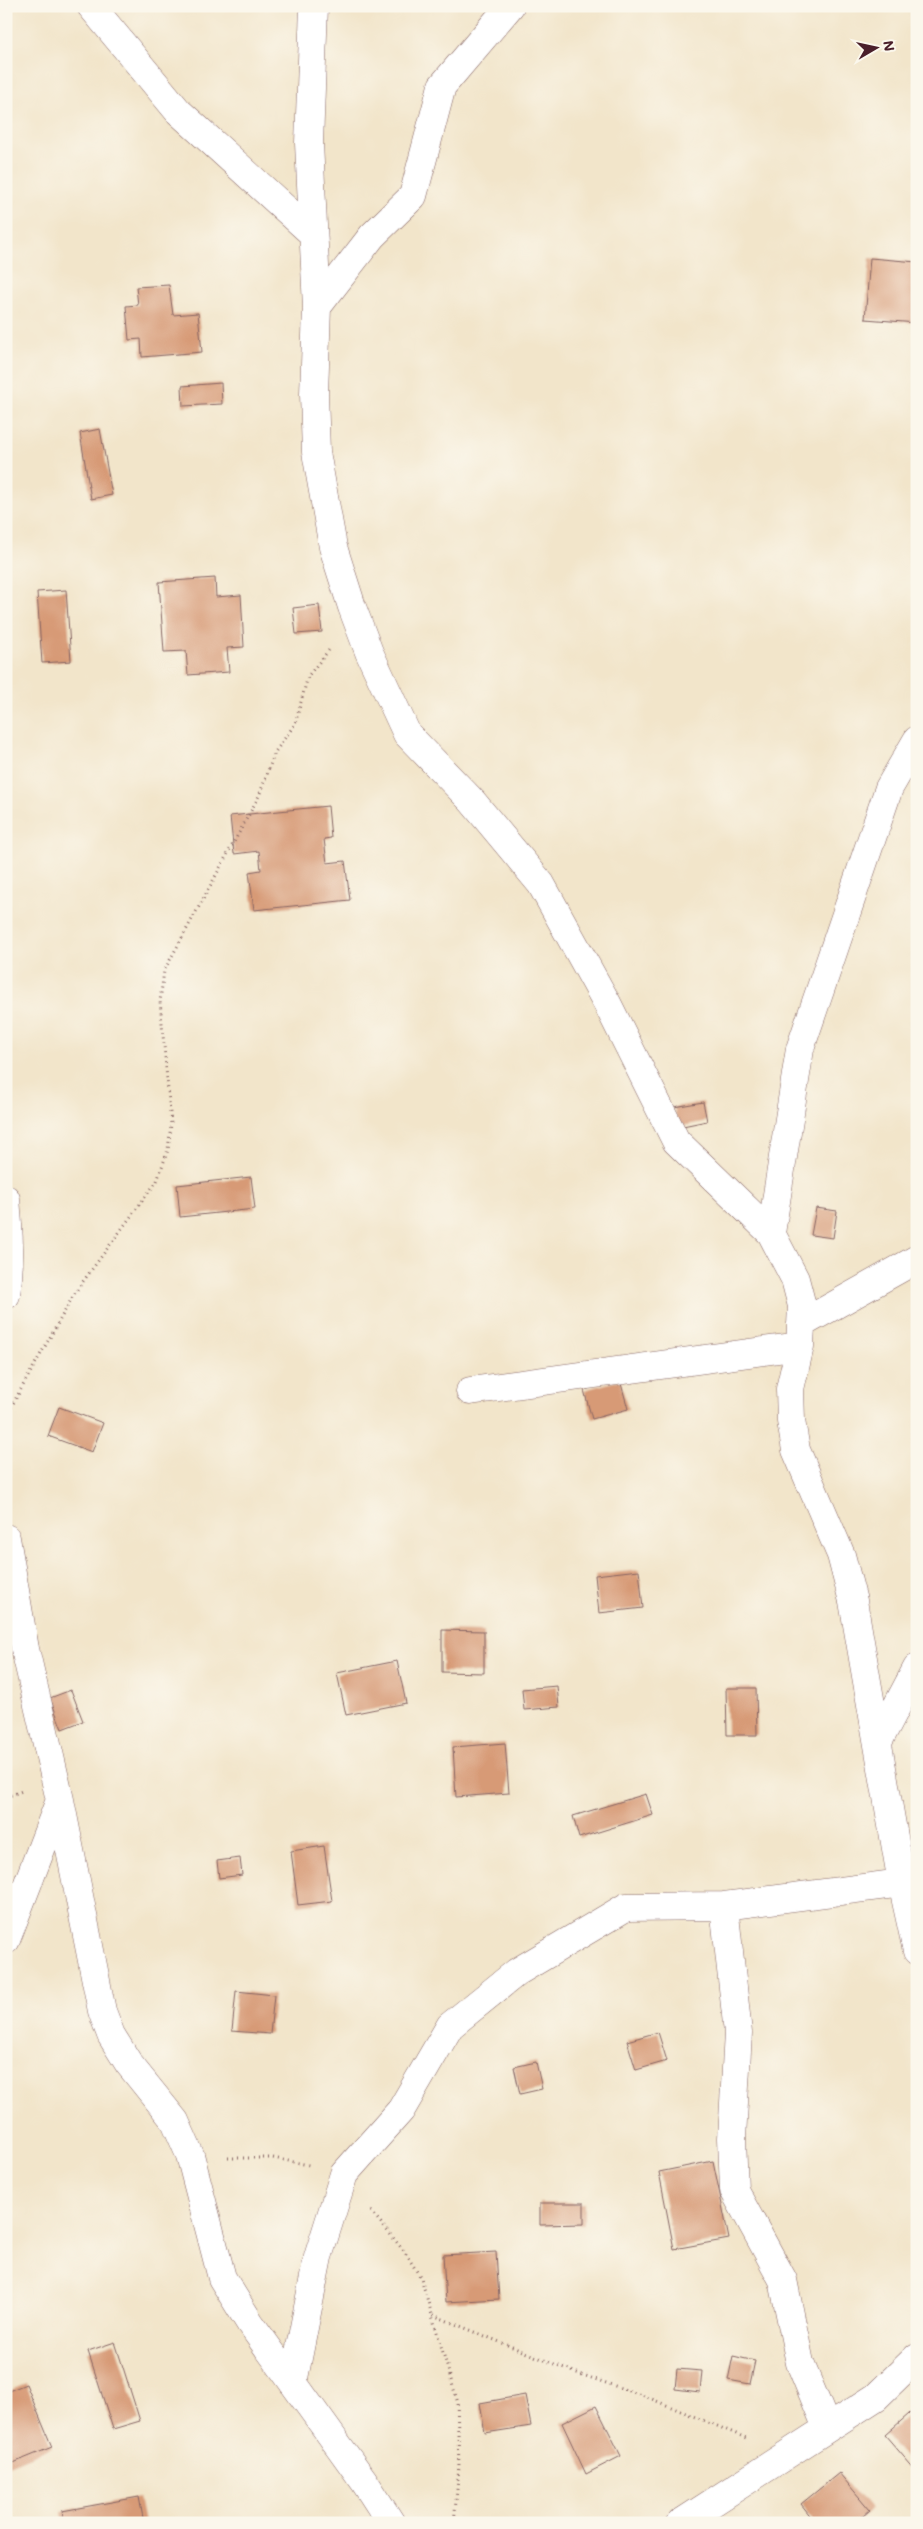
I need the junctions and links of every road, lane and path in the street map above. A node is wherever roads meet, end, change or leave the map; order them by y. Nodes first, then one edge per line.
1 (91, 6) edge
2 (314, 6) edge
3 (510, 6) edge
4 (313, 234) junction
5 (317, 307) junction
6 (369, 652) junction
7 (917, 740) edge
8 (6, 1199) edge
9 (771, 1232) junction
10 (917, 1259) edge
11 (6, 1295) edge
12 (800, 1335) junction
13 (470, 1391) dead end
14 (6, 1416) edge
15 (6, 1538) edge
16 (15, 1639) edge
17 (917, 1668) edge
18 (878, 1742) junction
19 (60, 1800) junction
20 (902, 1883) junction
21 (724, 1906) junction
22 (6, 1940) edge
23 (917, 1951) edge
24 (190, 2155) junction
25 (342, 2182) junction
26 (432, 2315) junction
27 (917, 2357) edge
28 (293, 2383) junction
29 (828, 2428) junction
30 (787, 2454) junction
31 (391, 2523) edge
32 (454, 2523) edge
33 (681, 2523) edge

1 - 4 street
2 - 4 street
3 - 5 street
4 - 5 street
5 - 6 street
6 - 9 street
6 - 14 path
7 - 9 street
8 - 11 street
9 - 12 street
10 - 12 street
12 - 13 street
12 - 18 street
15 - 16 street
16 - 19 street
17 - 18 street
18 - 20 street
19 - 22 street
19 - 24 street
20 - 21 street
20 - 23 street
21 - 25 street
21 - 29 street
24 - 25 path
24 - 28 street
25 - 26 path
25 - 28 street
26 - 30 path
26 - 32 path
27 - 29 street
28 - 31 street
29 - 30 street
30 - 33 street

